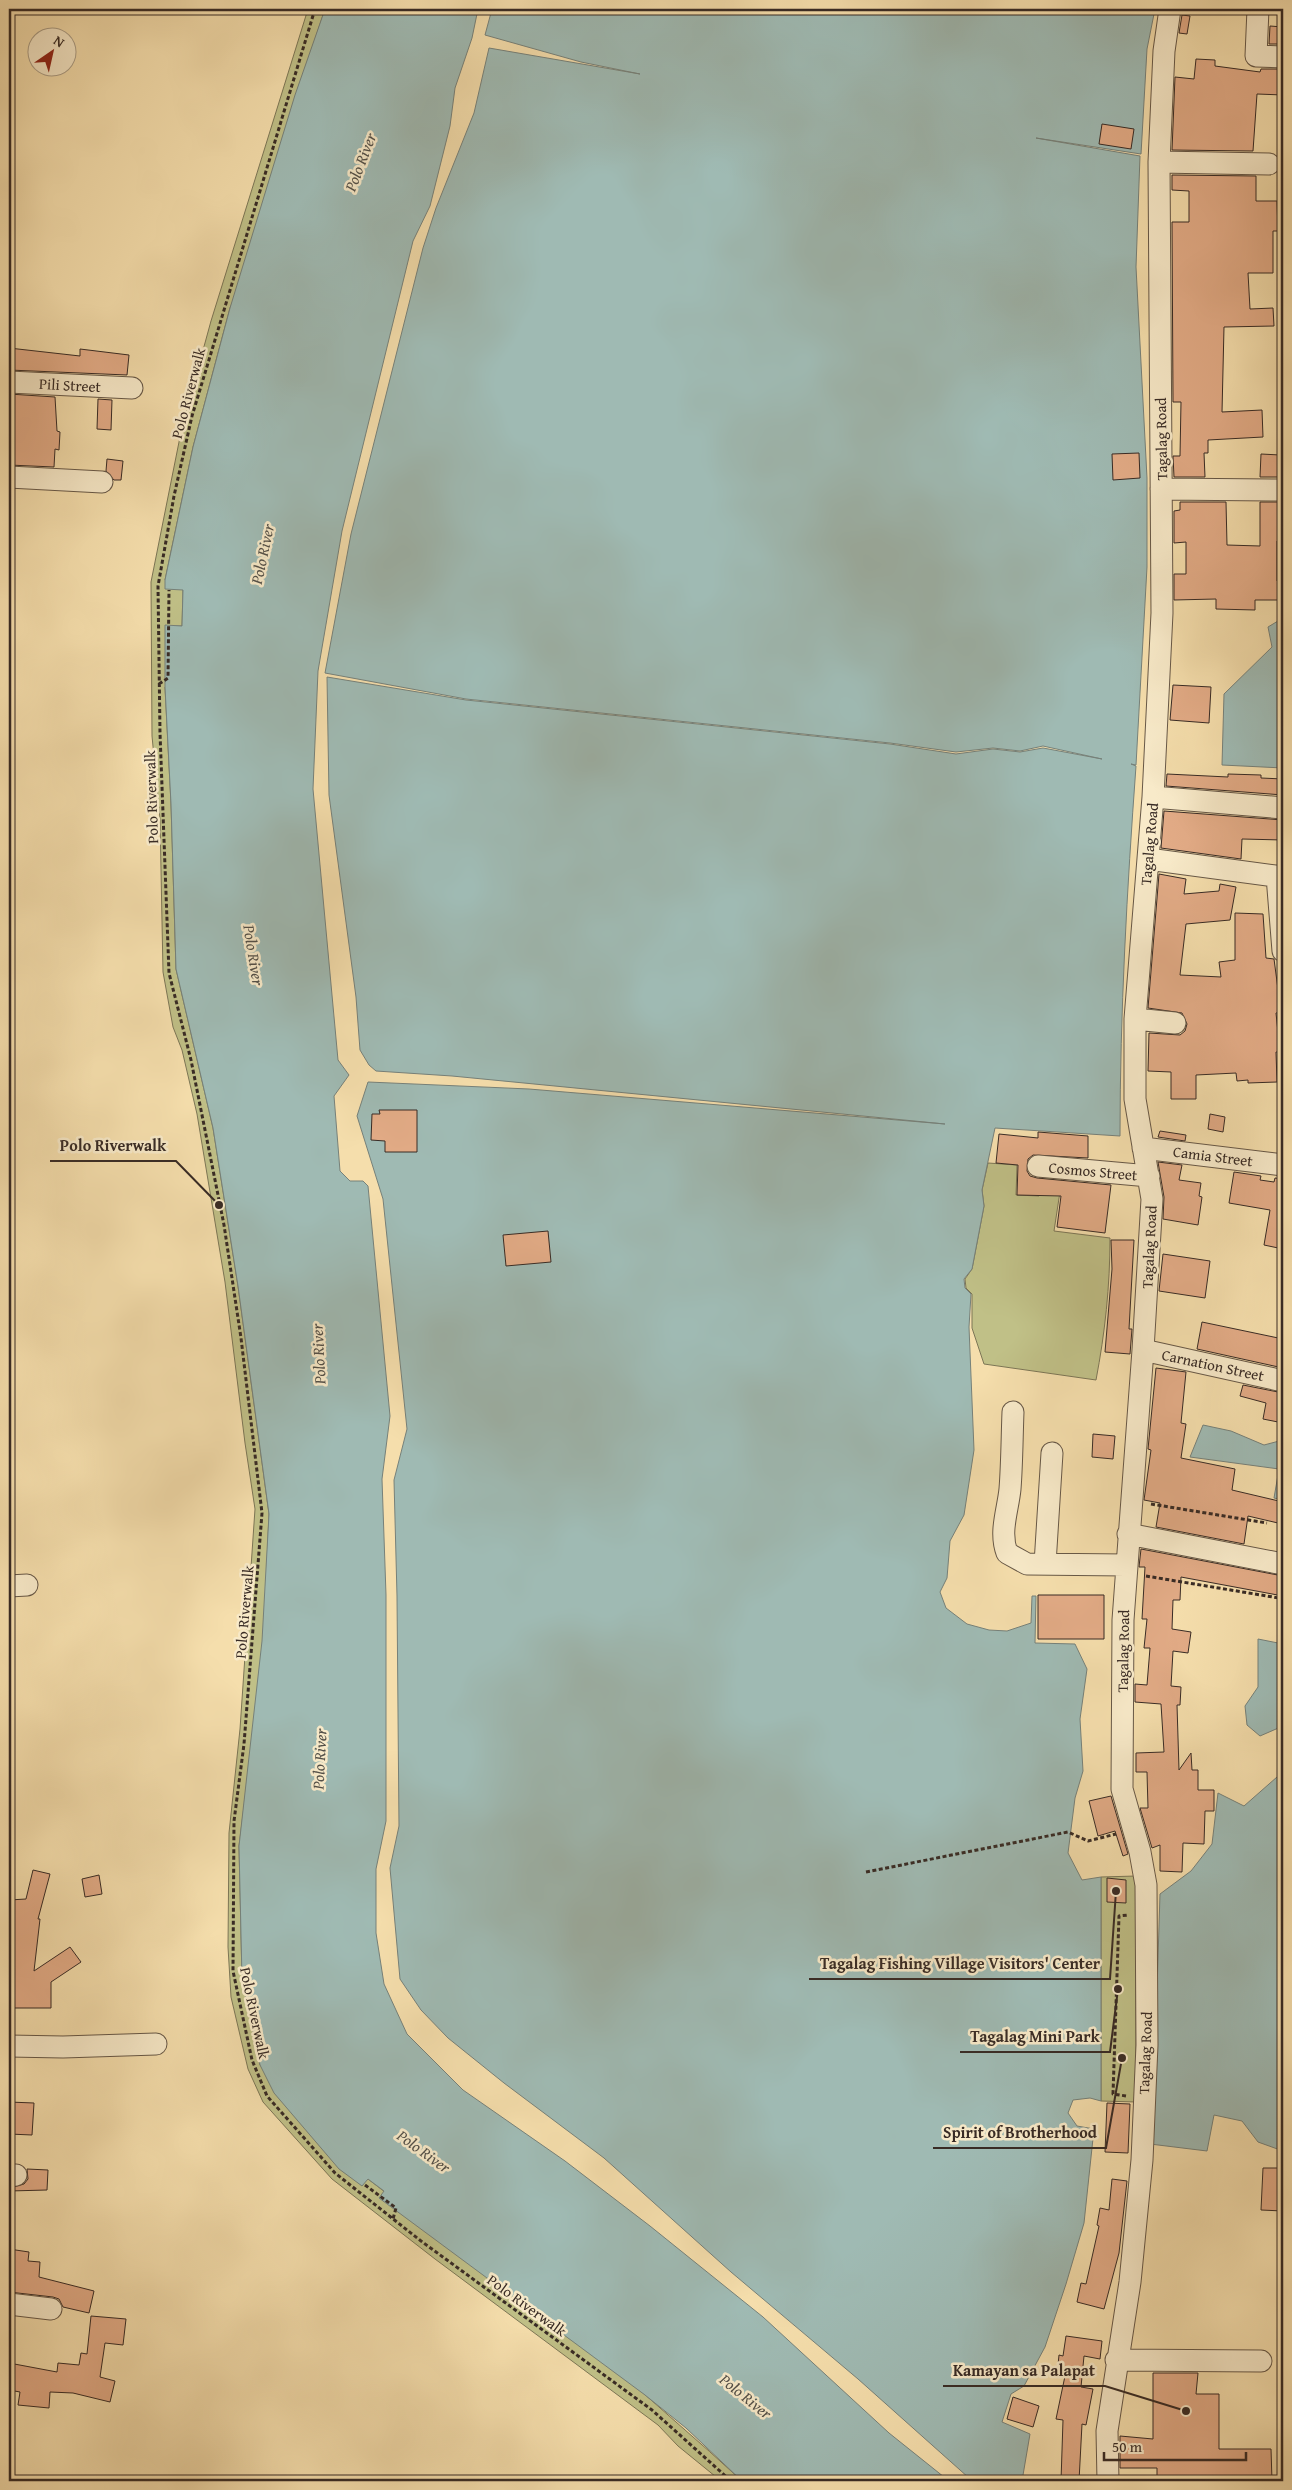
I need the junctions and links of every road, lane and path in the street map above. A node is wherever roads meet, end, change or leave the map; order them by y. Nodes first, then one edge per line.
1 (315, 9) edge
2 (1170, 9) edge
3 (1258, 9) edge
4 (1283, 57) edge
5 (1159, 162) junction
6 (1269, 164) dead end
7 (9, 382) edge
8 (132, 388) dead end
9 (9, 477) edge
10 (102, 482) dead end
11 (1161, 489) junction
12 (1283, 490) edge
13 (169, 590) dead end
14 (159, 685) junction
15 (1153, 797) junction
16 (1283, 808) edge
17 (1148, 859) junction
18 (1280, 877) edge
19 (1283, 952) edge
20 (1135, 1019) junction
21 (1175, 1023) dead end
22 (1143, 1148) junction
23 (1283, 1165) edge
24 (1038, 1166) dead end
25 (1149, 1176) junction
26 (1143, 1350) junction
27 (1283, 1380) edge
28 (1014, 1412) dead end
29 (1052, 1453) dead end
30 (1131, 1501) junction
31 (1267, 1523) dead end
32 (1128, 1534) junction
33 (1045, 1564) junction
34 (1283, 1564) edge
35 (1126, 1570) junction
36 (1279, 1598) dead end
37 (1134, 1830) junction
38 (866, 1872) dead end
39 (1136, 1914) dead end
40 (156, 2044) dead end
41 (9, 2046) edge
42 (1128, 2096) dead end
43 (364, 2185) dead end
44 (393, 2218) junction
45 (9, 2304) edge
46 (51, 2309) dead end
47 (1116, 2360) junction
48 (1260, 2361) dead end
49 (731, 2481) edge
50 (1108, 2481) edge

1 - 14 path, Polo Riverwalk
2 - 5 street, Tagalag Road
3 - 4 street
5 - 6 street
5 - 11 street, Tagalag Road
7 - 8 street, Pili Street
9 - 10 street
11 - 12 street
11 - 15 street, Tagalag Road
13 - 14 path
14 - 44 path, Polo Riverwalk
15 - 16 street
15 - 17 street, Tagalag Road
17 - 18 street
17 - 20 street, Tagalag Road
18 - 19 street
20 - 21 street
20 - 22 street, Tagalag Road
22 - 23 street, Camia Street
22 - 25 street, Tagalag Road
24 - 25 street, Cosmos Street
25 - 26 street, Tagalag Road
26 - 27 street, Carnation Street
26 - 30 street, Tagalag Road
28 - 33 street
29 - 33 street
30 - 31 path
30 - 32 street, Tagalag Road
32 - 34 street
32 - 35 street, Tagalag Road
33 - 35 street
35 - 36 path
35 - 37 street, Tagalag Road
37 - 38 path
37 - 47 street, Tagalag Road
39 - 42 path
40 - 41 street
43 - 44 path
44 - 49 path, Polo Riverwalk
45 - 46 street
47 - 48 street
47 - 50 street, Tagalag Road

